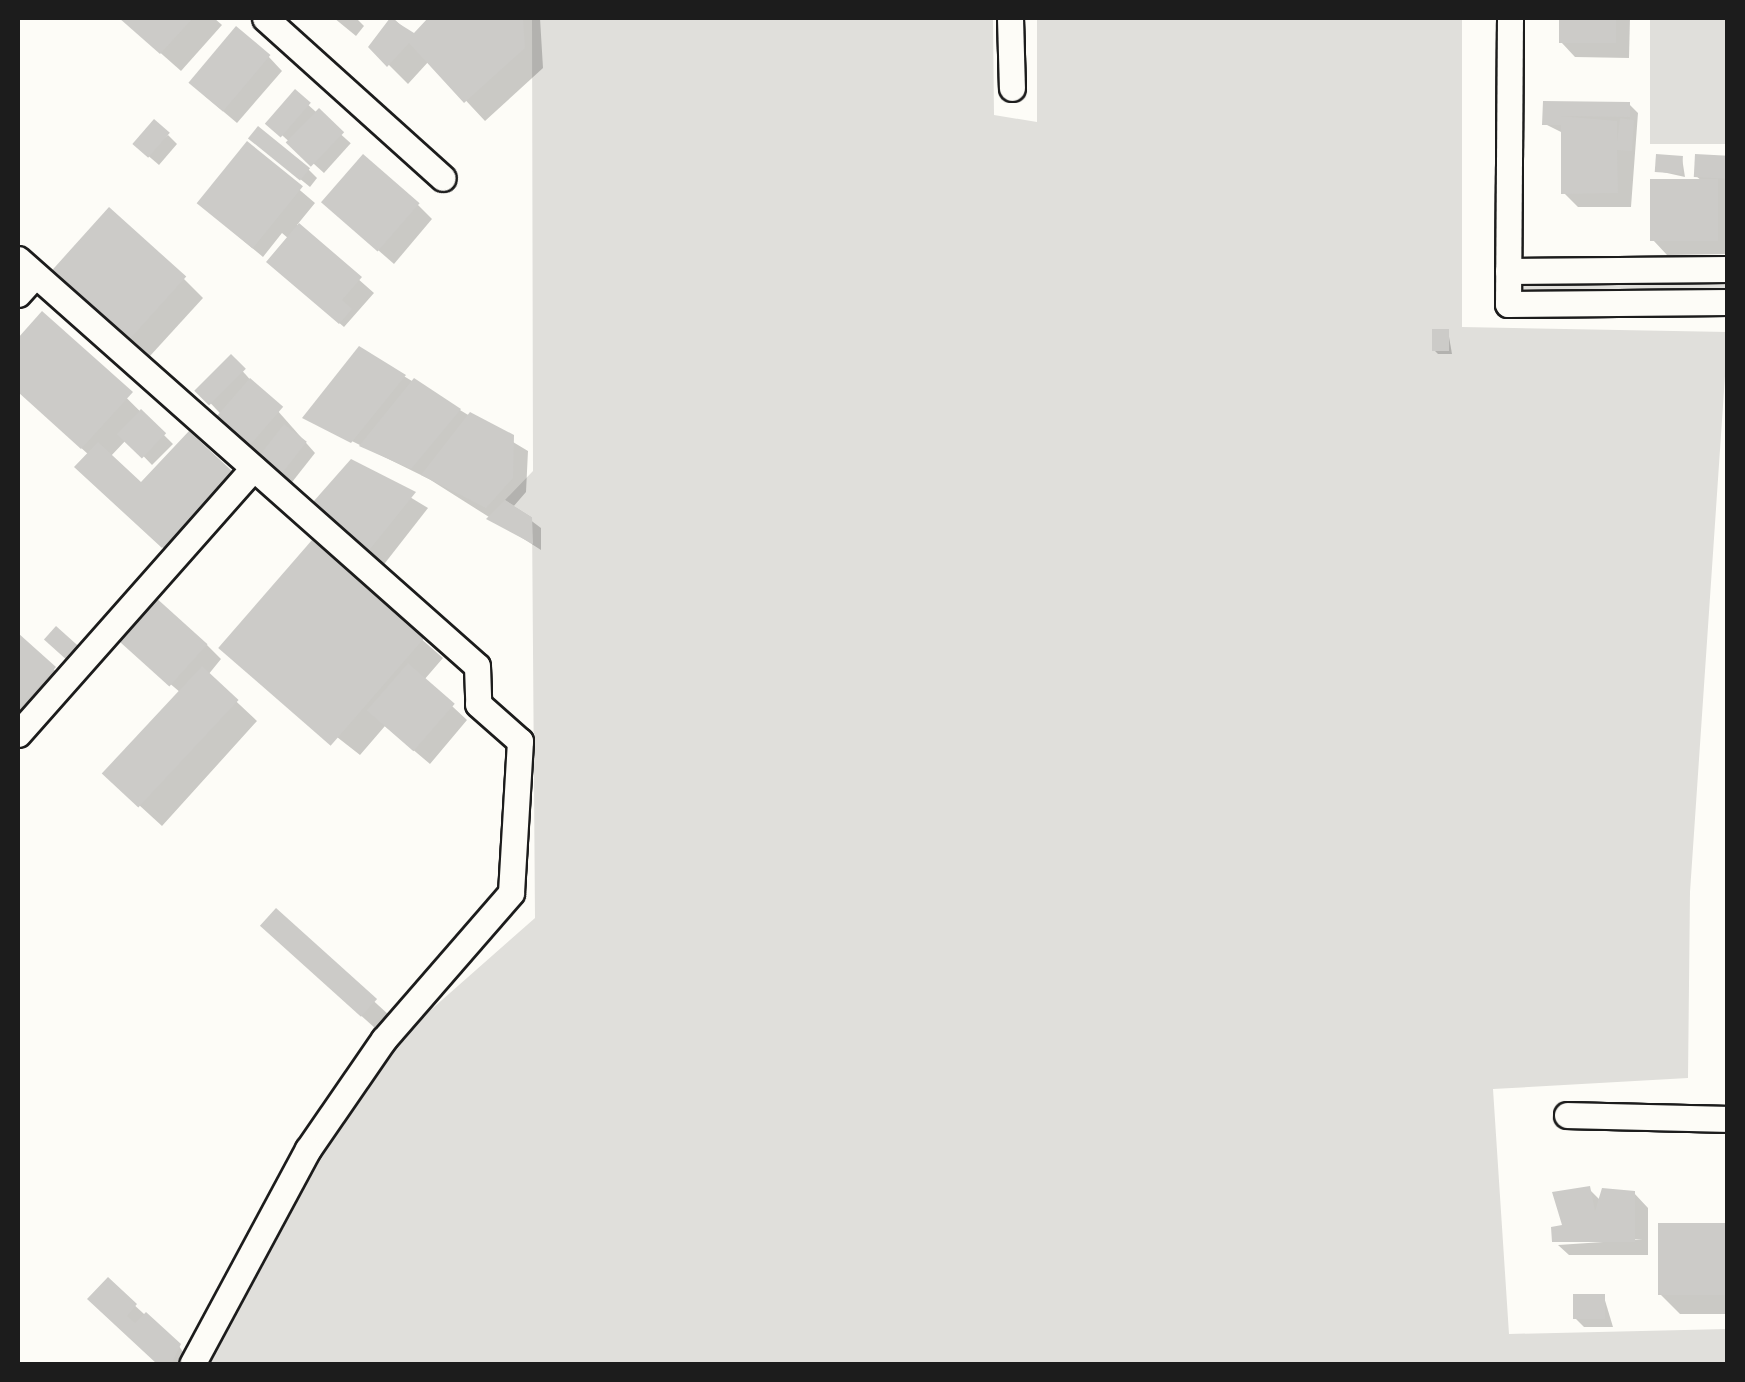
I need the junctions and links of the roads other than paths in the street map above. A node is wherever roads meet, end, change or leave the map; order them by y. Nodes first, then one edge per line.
1 (265, 18) edge
2 (1010, 18) edge
3 (1510, 18) edge
4 (1012, 88) dead end
5 (443, 178) dead end
6 (1728, 270) edge
7 (1508, 271) junction
8 (23, 276) edge
9 (1728, 302) edge
10 (253, 468) junction
11 (18, 734) edge
12 (1567, 1115) dead end
13 (1728, 1118) edge
14 (192, 1364) edge

1 - 5 street
2 - 4 street
3 - 7 street
6 - 7 street
7 - 9 street
8 - 10 street
10 - 11 street
10 - 14 street
12 - 13 street

